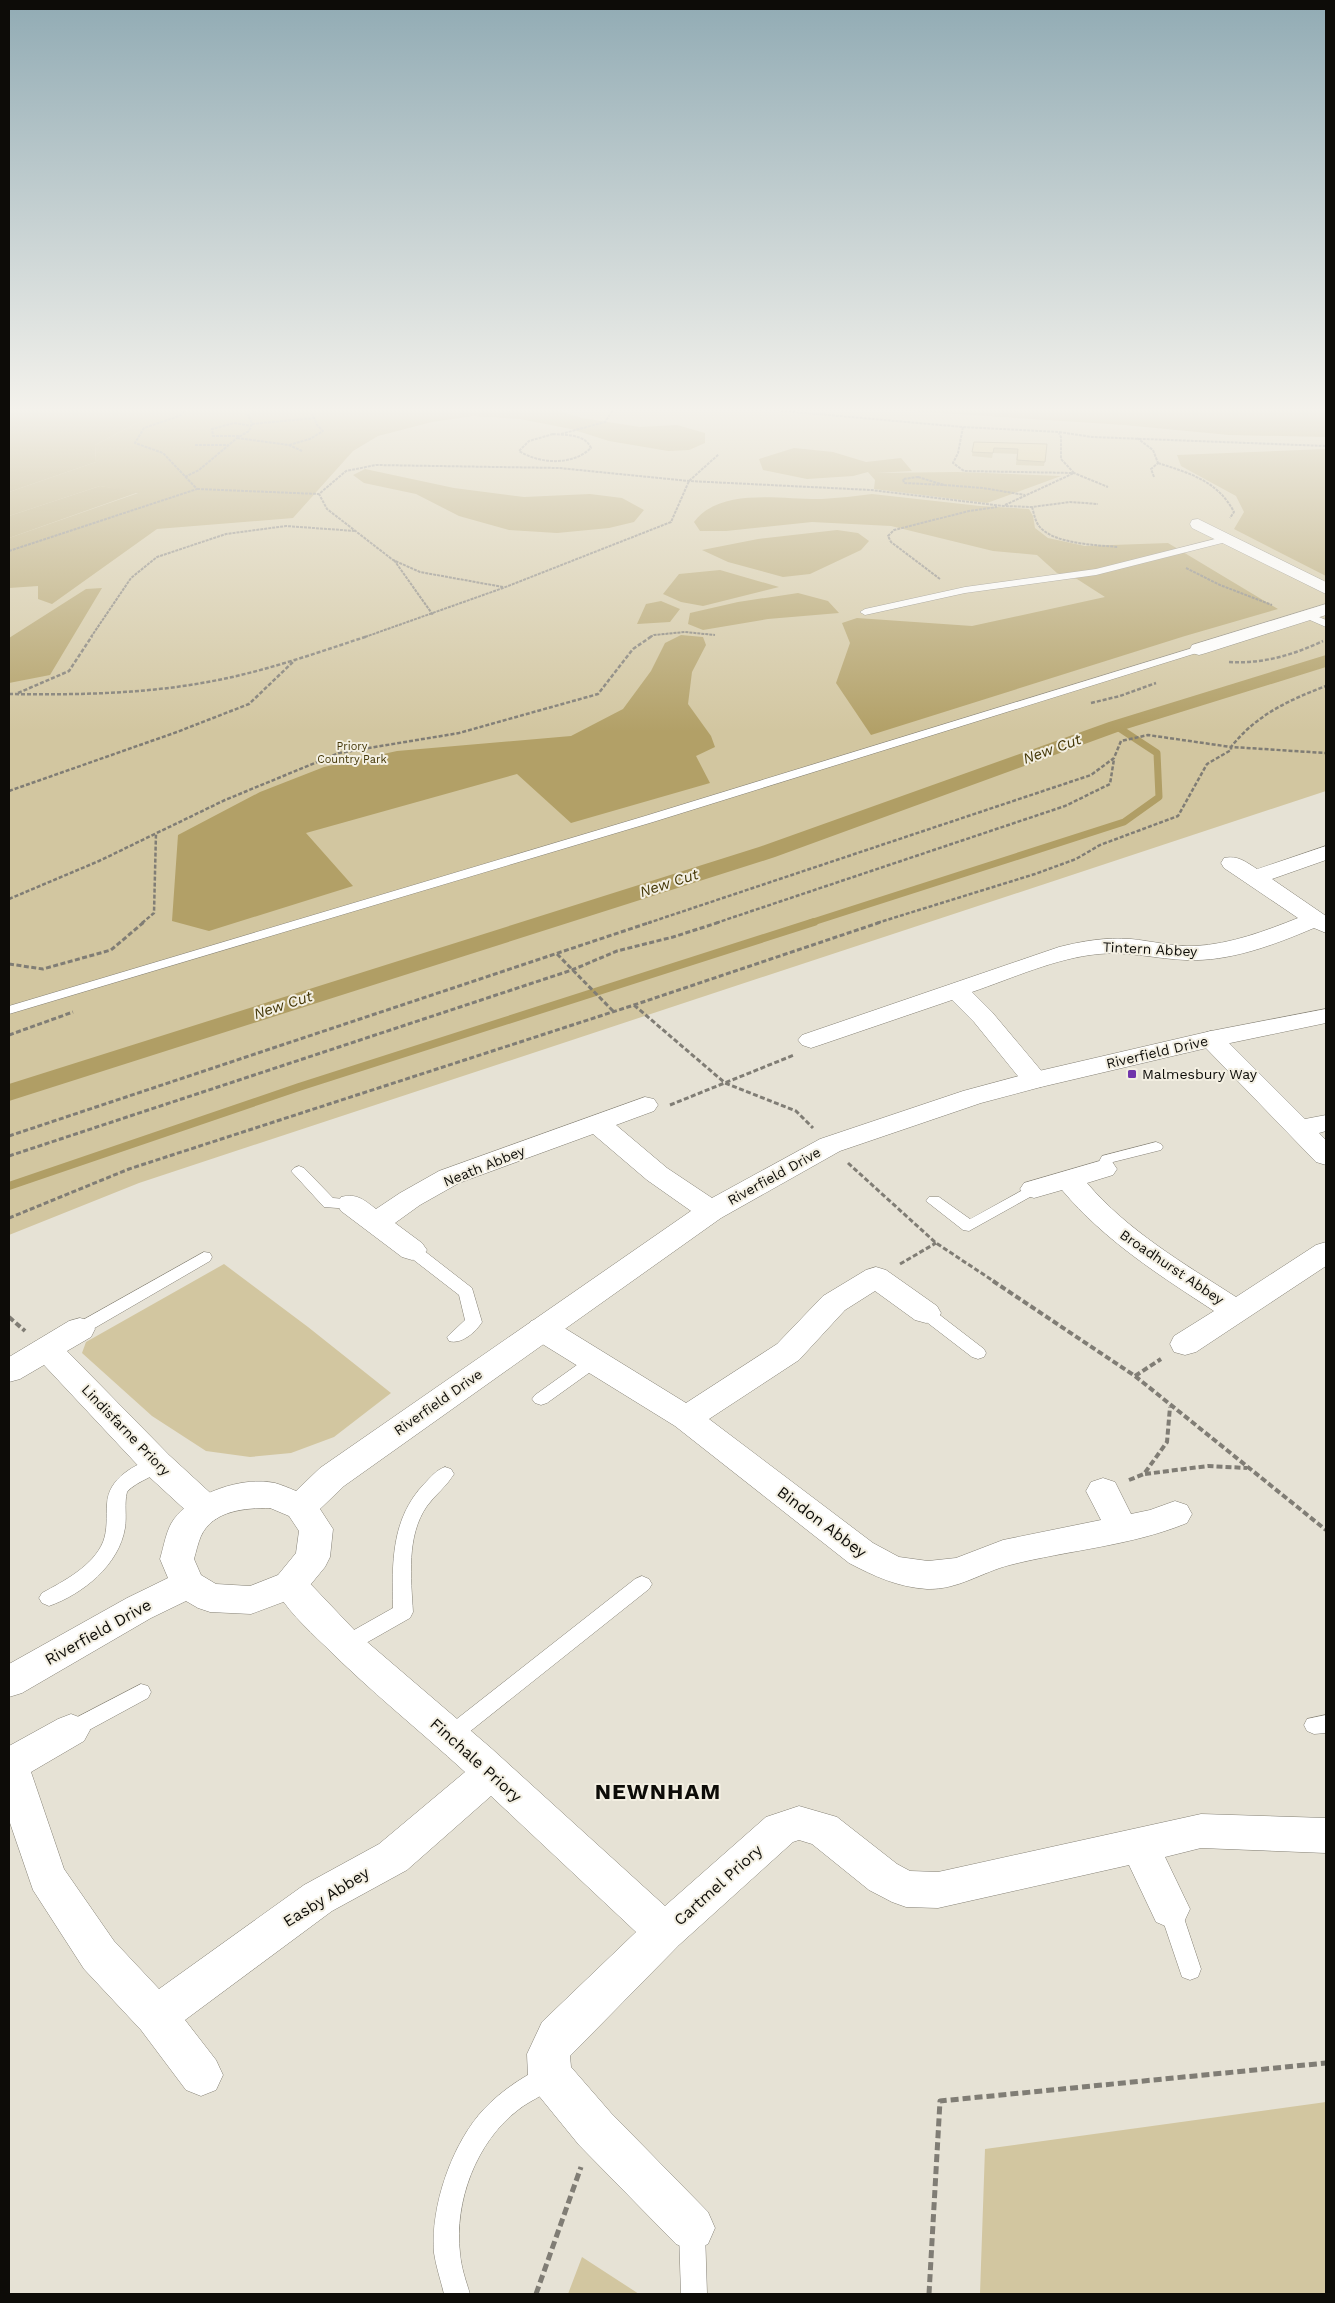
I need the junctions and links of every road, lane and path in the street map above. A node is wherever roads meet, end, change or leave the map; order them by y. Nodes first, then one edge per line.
1 (114, 517) edge
2 (338, 517) edge
3 (673, 517) edge
4 (943, 517) edge
5 (1232, 517) edge
6 (1198, 524) dead end
7 (356, 531) junction
8 (1223, 537) junction
9 (9, 551) edge
10 (393, 560) junction
11 (503, 587) junction
12 (1326, 589) edge
13 (965, 590) junction
14 (1326, 609) edge
15 (865, 612) dead end
16 (433, 615) junction
17 (1308, 615) junction
18 (1326, 624) edge
19 (715, 635) dead end
20 (1326, 640) edge
21 (1199, 649) joint
22 (296, 660) junction
23 (1221, 661) dead end
24 (1326, 686) edge
25 (9, 694) edge
26 (16, 694) junction
27 (1231, 746) junction
28 (1326, 753) edge
29 (1114, 758) junction
30 (9, 791) edge
31 (156, 833) junction
32 (1326, 853) edge
33 (1232, 863) dead end
34 (1254, 878) junction
35 (9, 899) edge
36 (1321, 923) edge
37 (556, 954) junction
38 (9, 964) edge
39 (572, 970) junction
40 (956, 990) junction
41 (634, 1005) junction
42 (9, 1010) edge
43 (614, 1012) junction
44 (1326, 1016) edge
45 (1211, 1039) junction
46 (811, 1040) joint
47 (1035, 1080) junction
48 (725, 1083) junction
49 (645, 1105) joint
50 (1326, 1123) edge
51 (597, 1124) junction
52 (1300, 1129) junction
53 (9, 1136) edge
54 (830, 1145) junction
55 (1156, 1148) dead end
56 (9, 1156) edge
57 (1326, 1156) edge
58 (1103, 1169) joint
59 (298, 1171) dead end
60 (1068, 1179) junction
61 (1034, 1189) joint
62 (934, 1201) dead end
63 (351, 1204) joint
64 (712, 1211) junction
65 (9, 1218) edge
66 (377, 1222) junction
67 (936, 1243) junction
68 (412, 1250) joint
69 (1326, 1252) edge
70 (204, 1257) dead end
71 (876, 1277) junction
72 (1236, 1311) junction
73 (926, 1313) joint
74 (80, 1329) joint
75 (542, 1329) junction
76 (455, 1337) dead end
77 (1185, 1344) dead end
78 (47, 1349) junction
79 (978, 1353) dead end
80 (594, 1361) junction
81 (9, 1370) edge
82 (541, 1399) dead end
83 (1170, 1406) junction
84 (686, 1418) junction
85 (157, 1464) junction
86 (1248, 1468) junction
87 (445, 1474) dead end
88 (1144, 1474) junction
89 (1103, 1491) joint
90 (301, 1507) junction
91 (206, 1509) junction
92 (1176, 1514) dead end
93 (1122, 1528) junction
94 (1326, 1530) edge
95 (188, 1584) junction
96 (642, 1584) dead end
97 (290, 1585) junction
98 (49, 1598) dead end
99 (346, 1645) junction
100 (9, 1682) edge
101 (141, 1692) dead end
102 (71, 1730) joint
103 (451, 1735) junction
104 (10, 1765) edge
105 (492, 1773) junction
106 (1326, 1836) edge
107 (1140, 1845) junction
108 (1170, 1909) joint
109 (666, 1932) junction
110 (1190, 1969) dead end
111 (156, 2016) junction
112 (1326, 2063) edge
113 (202, 2075) dead end
114 (550, 2076) junction
115 (595, 2129) junction
116 (692, 2228) joint
117 (457, 2294) edge
118 (536, 2294) edge
119 (694, 2294) edge
120 (929, 2294) edge

1 - 9 path
2 - 7 path
3 - 11 path
4 - 13 path
5 - 8 path
6 - 8 street
7 - 10 path
7 - 26 path
8 - 12 street
8 - 13 lane
10 - 11 path
10 - 16 path
11 - 16 path
13 - 15 lane
14 - 17 street
16 - 22 path
17 - 18 lane
17 - 21 street
19 - 31 path
20 - 23 path
21 - 42 lane
22 - 26 path
22 - 30 path
24 - 27 path
25 - 26 path
27 - 28 path
27 - 29 path
27 - 41 path
29 - 37 path
29 - 39 path
31 - 35 path
31 - 38 path
32 - 34 street
33 - 34 street, Tintern Abbey
34 - 36 street, Tintern Abbey
36 - 40 street, Tintern Abbey
37 - 39 path
37 - 53 path
39 - 43 path
39 - 56 path
40 - 46 street, Tintern Abbey
40 - 47 street
41 - 43 path
41 - 48 path
43 - 65 path
44 - 45 street, Riverfield Drive
45 - 47 street, Riverfield Drive
45 - 52 street
46 - 48 path
47 - 54 street, Riverfield Drive
48 - 49 path
48 - 54 path
49 - 51 street, Neath Abbey
50 - 52 street
51 - 64 street
51 - 66 street, Neath Abbey
52 - 57 street
54 - 64 street, Riverfield Drive
54 - 67 path
55 - 58 lane
58 - 60 street
59 - 63 lane
60 - 61 street
60 - 72 street, Broadhurst Abbey
61 - 62 lane
63 - 66 street
64 - 75 street, Riverfield Drive
66 - 68 street
67 - 71 path
67 - 83 path
68 - 76 lane
69 - 72 street, Broadhurst Abbey
70 - 74 lane
71 - 73 street
71 - 84 street
72 - 77 street, Broadhurst Abbey
73 - 79 lane
74 - 78 street
75 - 80 street, Bindon Abbey
75 - 90 street, Riverfield Drive
78 - 81 street
78 - 85 street, Lindisfarne Priory
80 - 82 lane
80 - 84 street, Bindon Abbey
83 - 86 path
83 - 88 path
84 - 93 street, Bindon Abbey
85 - 91 street, Lindisfarne Priory
85 - 98 lane
86 - 88 path
86 - 94 path
87 - 99 lane
88 - 89 path
89 - 93 street
90 - 91 street
90 - 97 street
91 - 95 street
92 - 93 street, Bindon Abbey
95 - 97 street
95 - 100 street, Riverfield Drive
96 - 103 lane
97 - 99 street, Finchale Priory
99 - 103 street, Finchale Priory
101 - 102 lane
102 - 104 street
103 - 105 street, Finchale Priory
104 - 111 street
105 - 109 street, Finchale Priory
105 - 111 street, Easby Abbey
106 - 107 street, Cartmel Priory
107 - 108 street
107 - 109 street, Cartmel Priory
108 - 110 lane
109 - 114 street, Cartmel Priory
111 - 113 street
112 - 120 path
114 - 115 street
114 - 117 lane
115 - 116 street
115 - 118 path
116 - 119 lane

